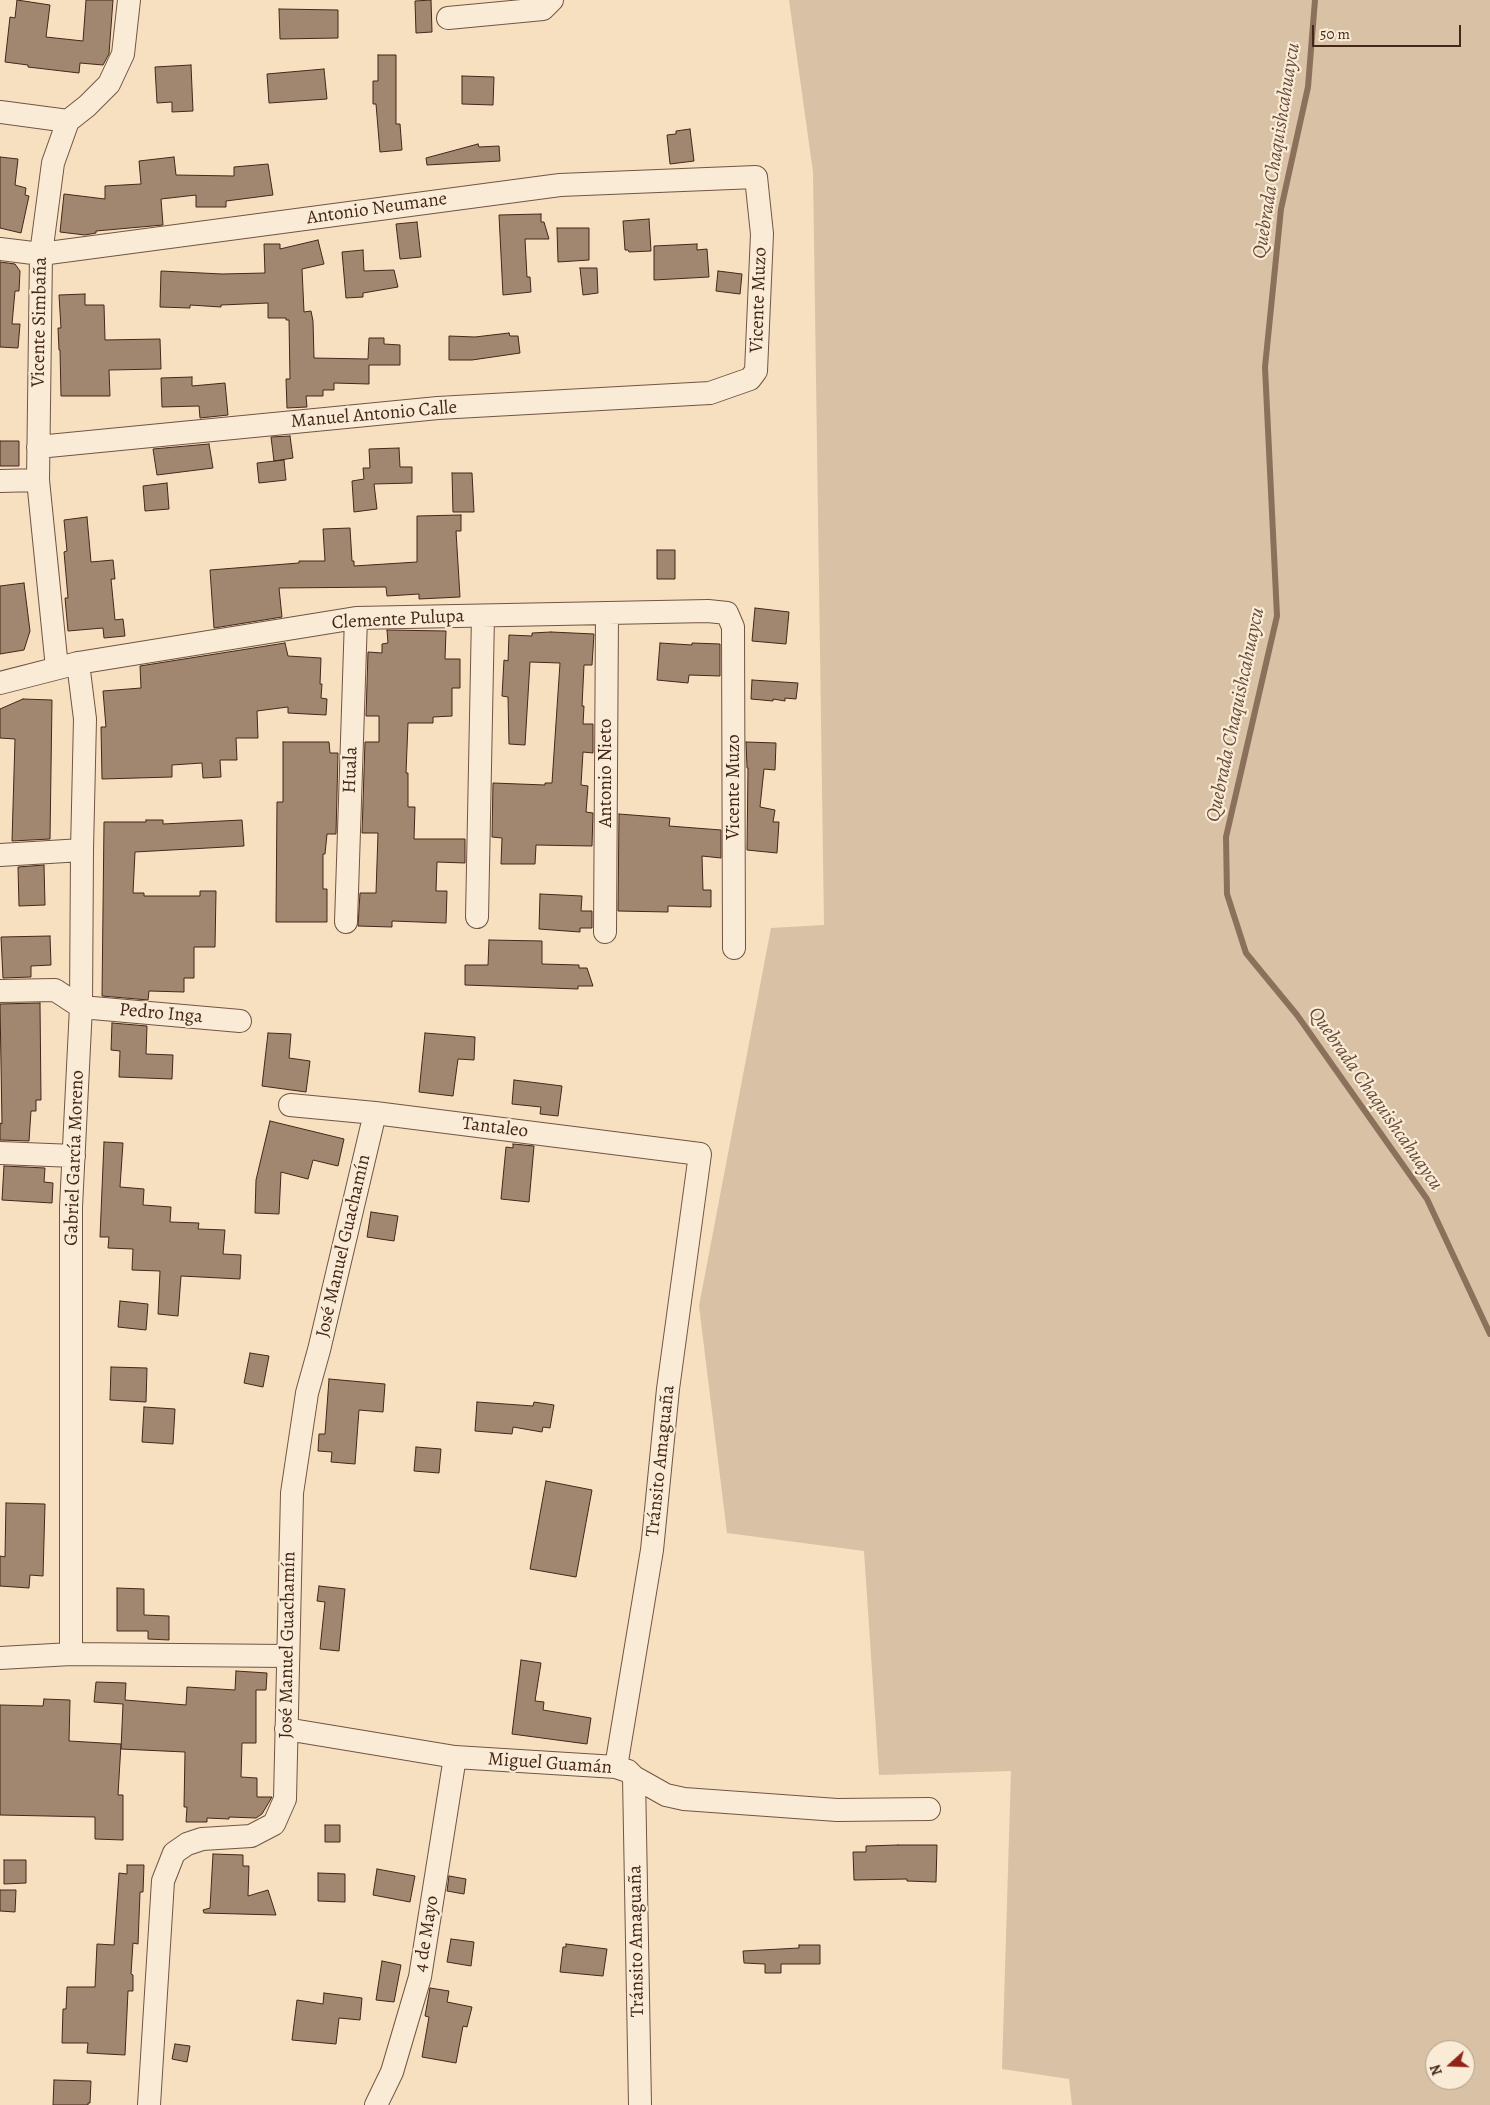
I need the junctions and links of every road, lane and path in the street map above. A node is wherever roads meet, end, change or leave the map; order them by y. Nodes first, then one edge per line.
1 (129, 0) edge
2 (552, 0) edge
3 (448, 18) dead end
4 (0, 112) edge
5 (68, 121) junction
6 (756, 177) joint
7 (0, 249) edge
8 (40, 254) junction
9 (710, 393) joint
10 (38, 447) junction
11 (38, 480) junction
12 (0, 481) edge
13 (608, 614) junction
14 (483, 616) junction
15 (356, 618) junction
16 (733, 627) joint
17 (78, 663) junction
18 (56, 668) junction
19 (0, 683) edge
20 (82, 850) junction
21 (0, 855) edge
22 (477, 918) dead end
23 (346, 922) dead end
24 (605, 932) dead end
25 (734, 948) dead end
26 (0, 991) edge
27 (82, 1007) junction
28 (240, 1021) dead end
29 (290, 1105) dead end
30 (375, 1113) junction
31 (0, 1153) edge
32 (700, 1154) joint
33 (74, 1156) junction
34 (71, 1654) junction
35 (287, 1656) junction
36 (0, 1658) edge
37 (286, 1729) junction
38 (455, 1756) junction
39 (625, 1772) junction
40 (929, 1809) dead end
41 (149, 2105) edge
42 (376, 2105) edge
43 (640, 2105) edge

1 - 5 street
2 - 3 street
4 - 5 street
5 - 8 street, Vicente Simbaña
6 - 8 street, Antonio Neumane
6 - 9 street, Vicente Muzo
7 - 8 street, Antonio Neumane
8 - 10 street, Vicente Simbaña
9 - 10 street, Manuel Antonio Calle
10 - 11 street, Vicente Simbaña
11 - 12 street
11 - 18 street, Vicente Simbaña
13 - 14 street, Clemente Pulupa
13 - 16 street, Clemente Pulupa
13 - 24 street, Antonio Nieto
14 - 15 street, Clemente Pulupa
14 - 22 street
15 - 17 street, Clemente Pulupa
15 - 23 street, Huala
16 - 25 street, Vicente Muzo
17 - 18 street, Clemente Pulupa
17 - 20 street, Gabriel García Moreno
18 - 19 street, Clemente Pulupa
20 - 21 street
20 - 27 street, Gabriel García Moreno
26 - 27 street
27 - 28 street, Pedro Inga
27 - 33 street, Gabriel García Moreno
29 - 30 street, Tantaleo
30 - 32 street, Tantaleo
30 - 35 street, José Manuel Guachamín
31 - 33 street
32 - 39 street, Tránsito Amaguaña
33 - 34 street, Gabriel García Moreno
34 - 35 street
34 - 36 street
35 - 37 street, José Manuel Guachamín
37 - 38 street, Miguel Guamán
37 - 41 street, José Manuel Guachamín
38 - 39 street, Miguel Guamán
38 - 42 street, 4 de Mayo
39 - 40 street, Miguel Guamán
39 - 43 street, Tránsito Amaguaña

